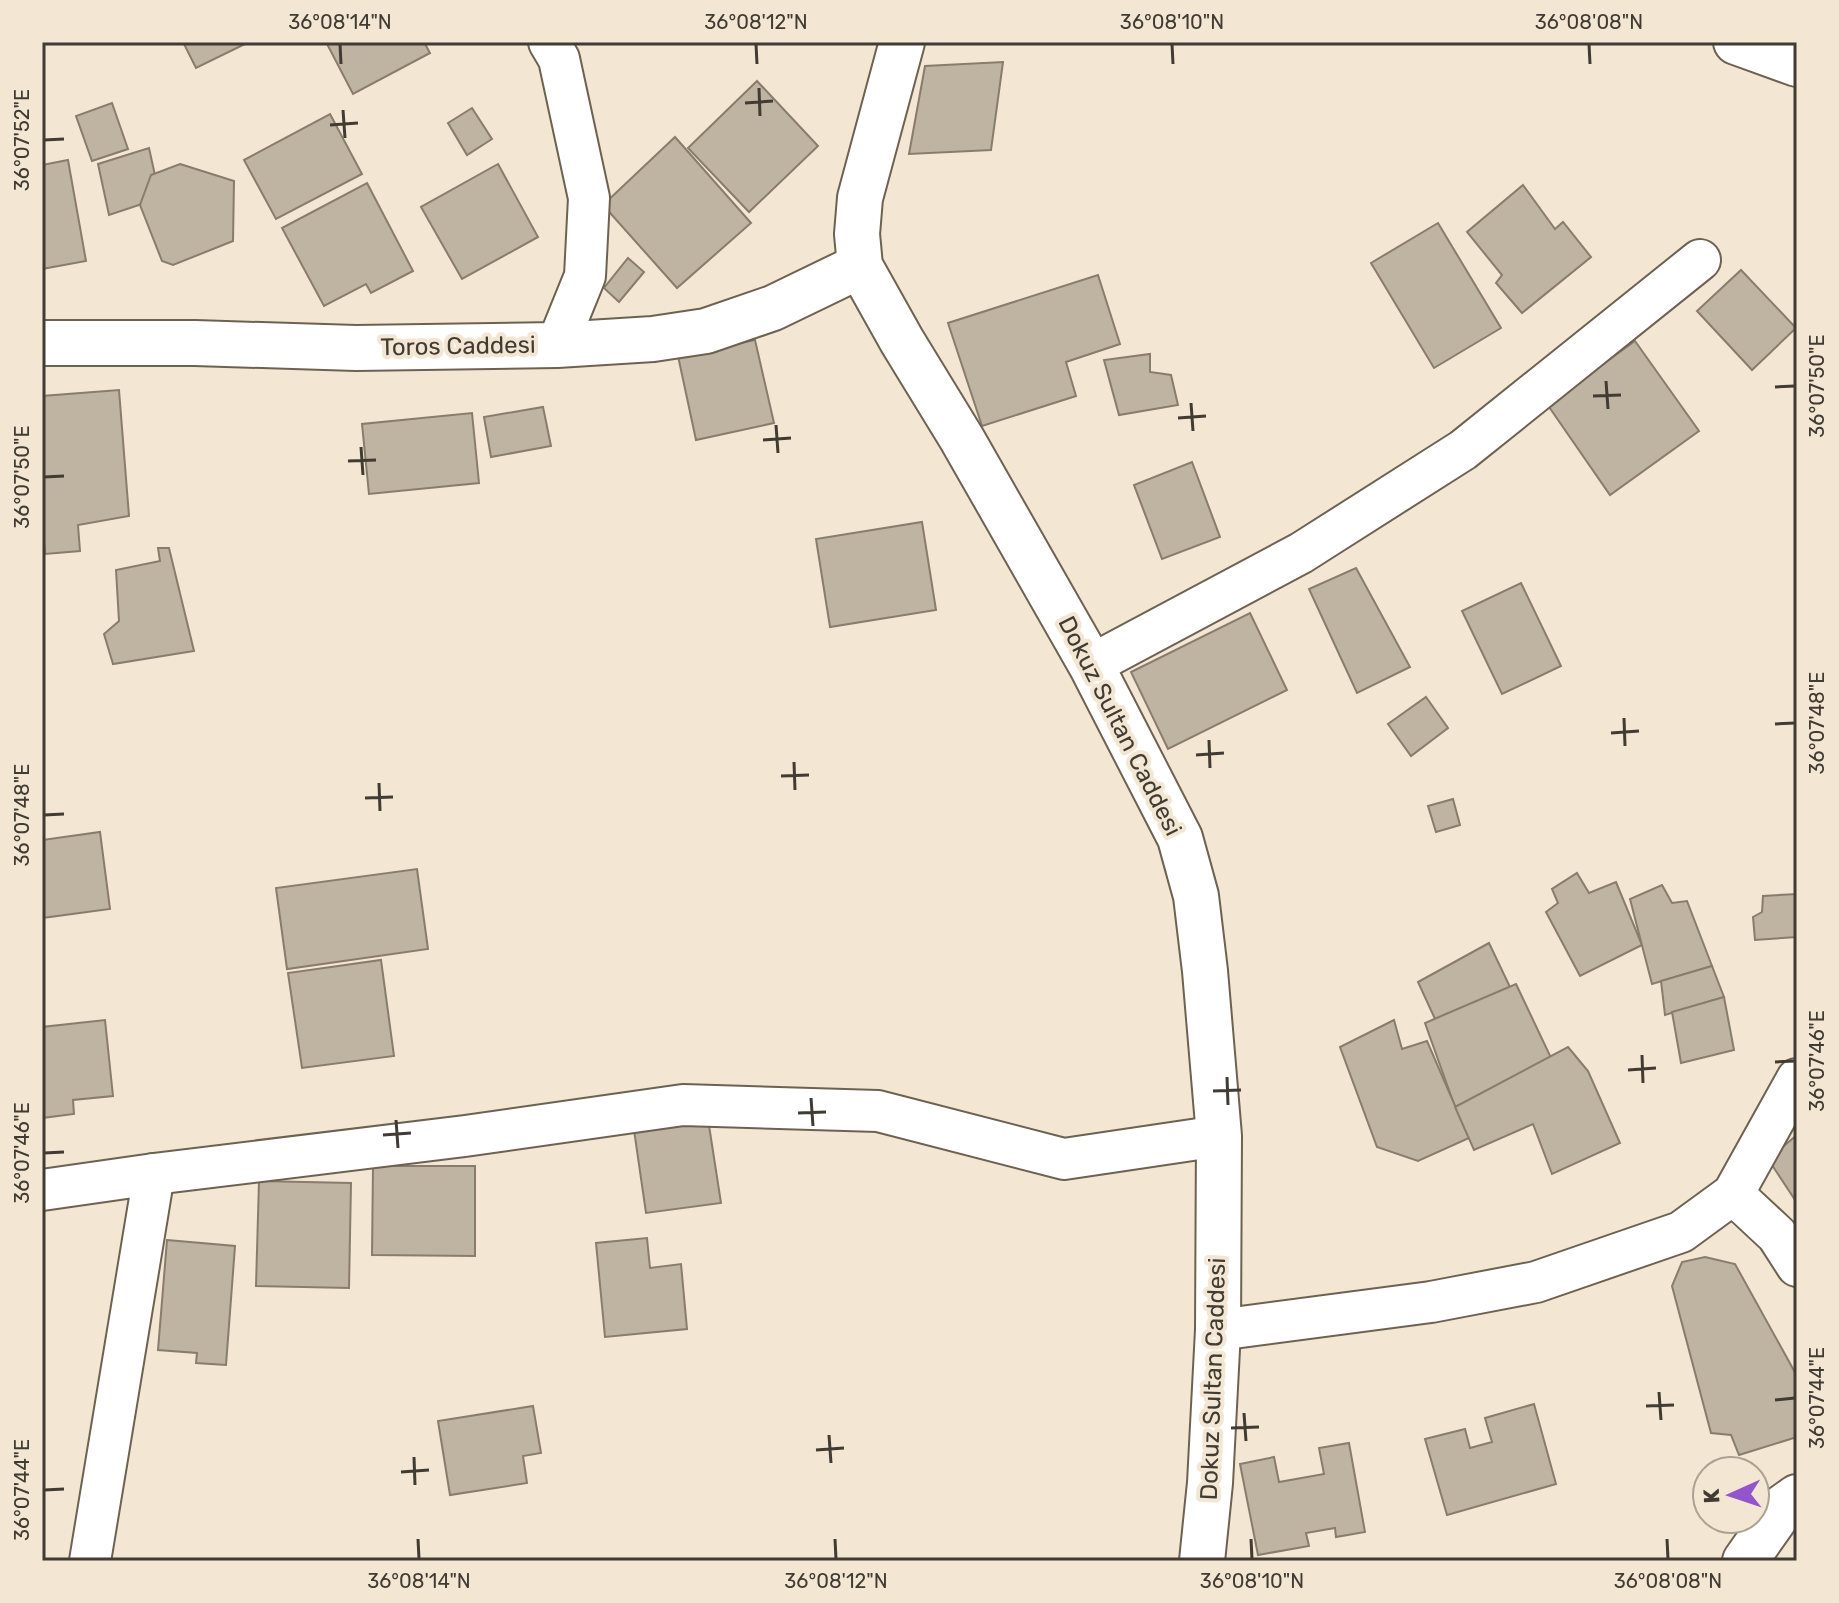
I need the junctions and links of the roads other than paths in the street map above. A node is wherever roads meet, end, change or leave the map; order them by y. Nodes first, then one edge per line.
1 (549, 42) edge
2 (902, 42) edge
3 (1736, 42) edge
4 (1797, 64) edge
5 (1700, 260) dead end
6 (860, 266) junction
7 (42, 343) edge
8 (557, 345) junction
9 (1091, 665) junction
10 (1797, 1079) edge
11 (1219, 1136) junction
12 (154, 1174) junction
13 (42, 1190) edge
14 (1733, 1194) junction
15 (1797, 1266) edge
16 (1218, 1330) junction
17 (1797, 1497) edge
18 (90, 1561) edge
19 (1202, 1561) edge
20 (1745, 1561) edge

1 - 8 street
2 - 6 street, Dokuz Sultan Caddesi
3 - 4 street
5 - 9 street
6 - 8 street, Toros Caddesi
6 - 9 street, Dokuz Sultan Caddesi
7 - 8 street, Toros Caddesi
9 - 11 street, Dokuz Sultan Caddesi
10 - 14 street
11 - 12 street
11 - 16 street, Dokuz Sultan Caddesi
12 - 13 street
12 - 18 street
14 - 15 street
14 - 16 street
16 - 19 street, Dokuz Sultan Caddesi
17 - 20 street

